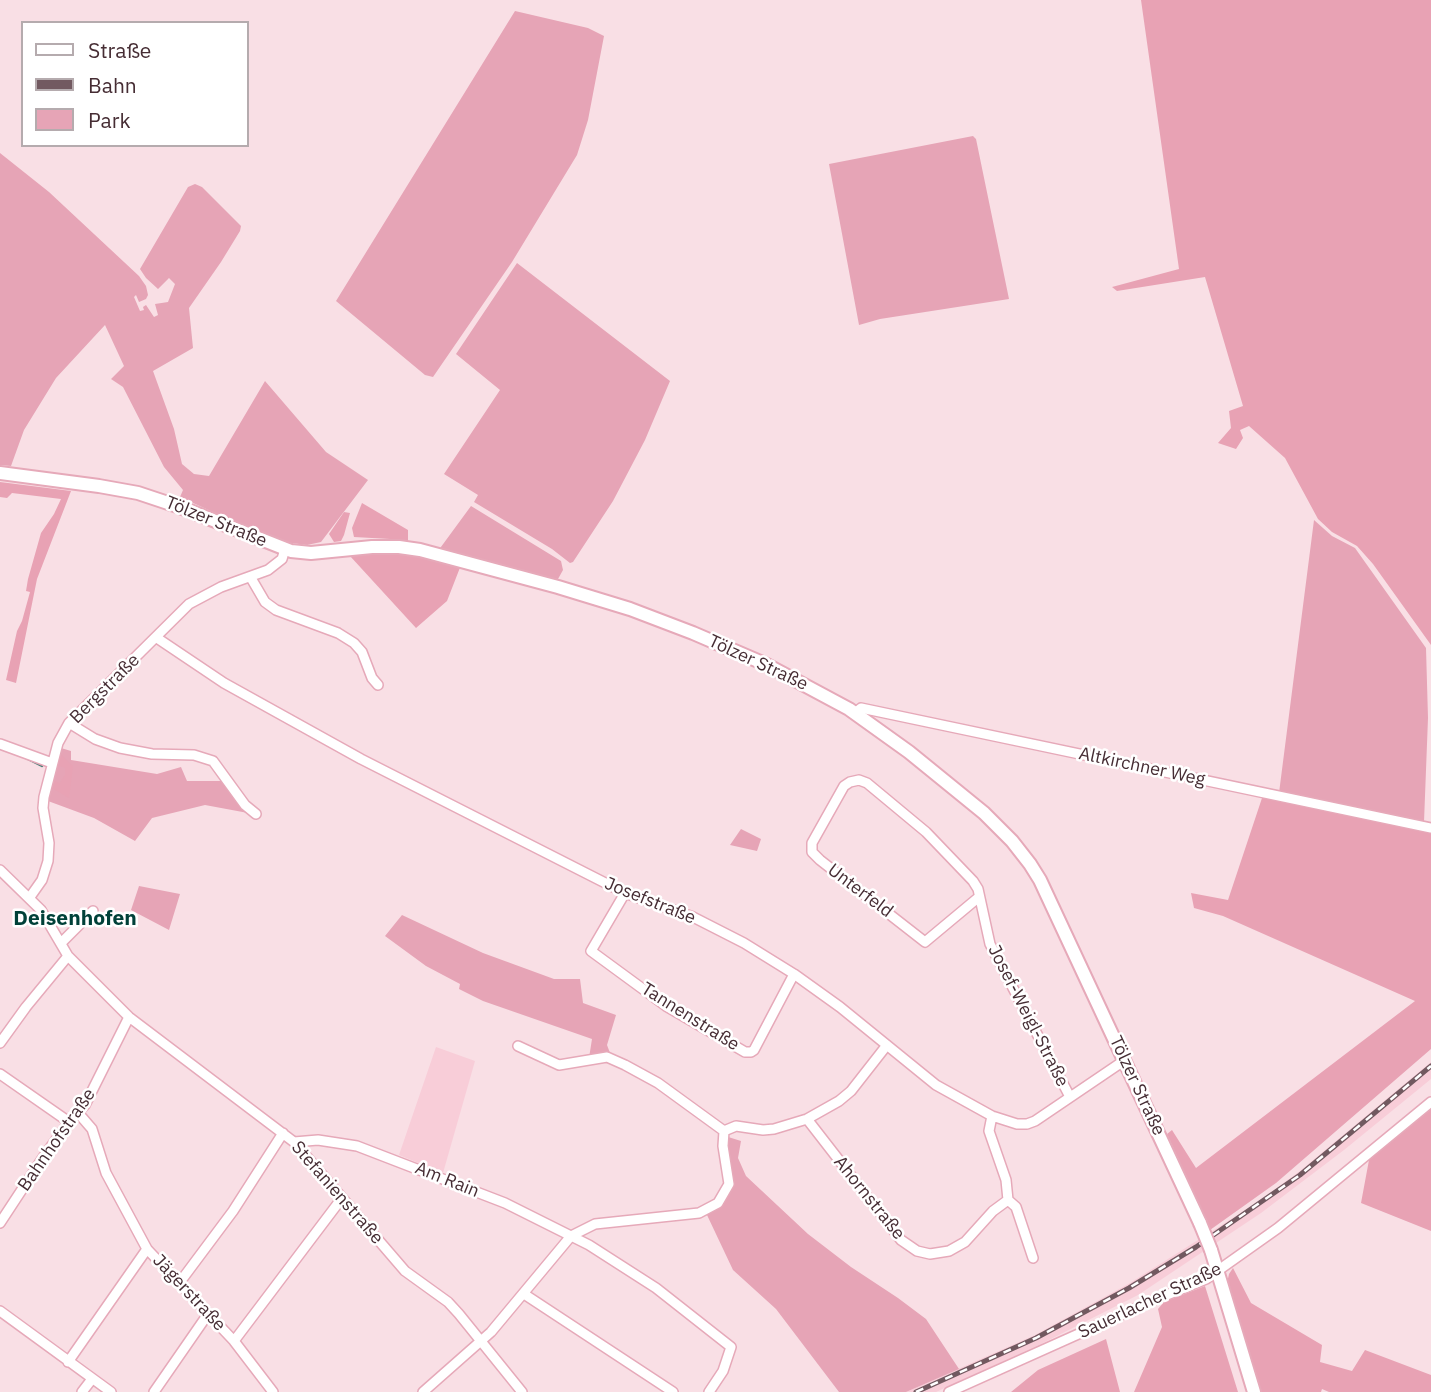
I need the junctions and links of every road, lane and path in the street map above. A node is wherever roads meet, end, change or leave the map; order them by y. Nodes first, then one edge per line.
1 (0, 473) edge
2 (285, 549) junction
3 (251, 578) junction
4 (157, 638) junction
5 (378, 685) dead end
6 (855, 713) junction
7 (69, 723) junction
8 (0, 744) edge
9 (52, 763) junction
10 (859, 780) joint
11 (256, 814) dead end
12 (1431, 828) edge
13 (0, 870) edge
14 (625, 893) junction
15 (30, 897) junction
16 (979, 897) junction
17 (93, 911) dead end
18 (61, 943) junction
19 (68, 957) junction
20 (794, 974) junction
21 (129, 1017) junction
22 (0, 1044) edge
23 (887, 1045) junction
24 (518, 1046) dead end
25 (1125, 1060) junction
26 (0, 1074) edge
27 (1070, 1097) junction
28 (1431, 1102) edge
29 (79, 1114) junction
30 (992, 1116) junction
31 (807, 1119) junction
32 (69, 1122) junction
33 (724, 1132) junction
34 (284, 1133) junction
35 (318, 1140) junction
36 (294, 1142) junction
37 (311, 1159) junction
38 (342, 1198) junction
39 (1007, 1200) junction
40 (0, 1223) edge
41 (595, 1224) junction
42 (571, 1236) junction
43 (589, 1245) junction
44 (147, 1249) junction
45 (1033, 1258) dead end
46 (1218, 1271) junction
47 (180, 1282) junction
48 (524, 1294) junction
49 (0, 1311) edge
50 (208, 1314) junction
51 (234, 1341) junction
52 (482, 1342) junction
53 (68, 1362) junction
54 (92, 1379) junction
55 (82, 1392) edge
56 (111, 1392) edge
57 (154, 1392) edge
58 (273, 1392) edge
59 (423, 1392) edge
60 (522, 1392) edge
61 (673, 1392) edge
62 (709, 1392) edge
63 (948, 1392) edge
64 (1254, 1392) edge

1 - 2 main road, Tölzer Straße
2 - 3 street, Bergstraße
2 - 6 main road, Tölzer Straße
3 - 4 street, Bergstraße
3 - 5 street
4 - 7 street, Bergstraße
4 - 14 street, Josefstraße
6 - 12 street, Altkirchner Weg
6 - 25 main road, Tölzer Straße
7 - 9 street, Bergstraße
7 - 11 street
8 - 9 street
9 - 15 street, Bergstraße
10 - 16 street, Josef-Weigl-Straße
10 - 16 street, Unterfeld
13 - 15 street, Stefanienstraße
14 - 20 street, Josefstraße
14 - 20 street, Tannenstraße
15 - 18 street, Stefanienstraße
16 - 27 street, Josef-Weigl-Straße
17 - 18 street
18 - 19 street, Stefanienstraße
19 - 21 street, Stefanienstraße
19 - 22 street
20 - 23 street, Josefstraße
21 - 29 street, Bahnhofstraße
21 - 34 street, Stefanienstraße
23 - 30 street, Josefstraße
23 - 31 street
24 - 33 street
25 - 27 street, Josefstraße
25 - 46 main road, Tölzer Straße, bridge
26 - 32 street
27 - 30 street, Josefstraße
28 - 46 street, Sauerlacher Straße
29 - 32 street, Bahnhofstraße
29 - 44 street, Jägerstraße
30 - 39 street
31 - 33 street
31 - 39 street, Ahornstraße
32 - 40 street, Bahnhofstraße
33 - 41 street
34 - 36 street, Stefanienstraße
34 - 47 street
35 - 36 street, Am Rain
35 - 37 street
35 - 42 street, Am Rain
36 - 37 street, Stefanienstraße
37 - 38 street, Stefanienstraße
38 - 51 street
38 - 52 street, Stefanienstraße
39 - 45 street
41 - 42 street
41 - 43 street
42 - 43 street, Am Rain
42 - 48 street
43 - 62 street, Am Rain
44 - 47 street, Jägerstraße
44 - 53 street
46 - 63 street, Sauerlacher Straße
46 - 64 main road, Tölzer Straße
47 - 50 street, Jägerstraße
48 - 52 street
48 - 61 street
49 - 53 street
50 - 51 street, Jägerstraße
50 - 57 street
51 - 58 street, Jägerstraße
52 - 59 street
52 - 60 street, Stefanienstraße
53 - 54 street
54 - 55 street
54 - 56 street

